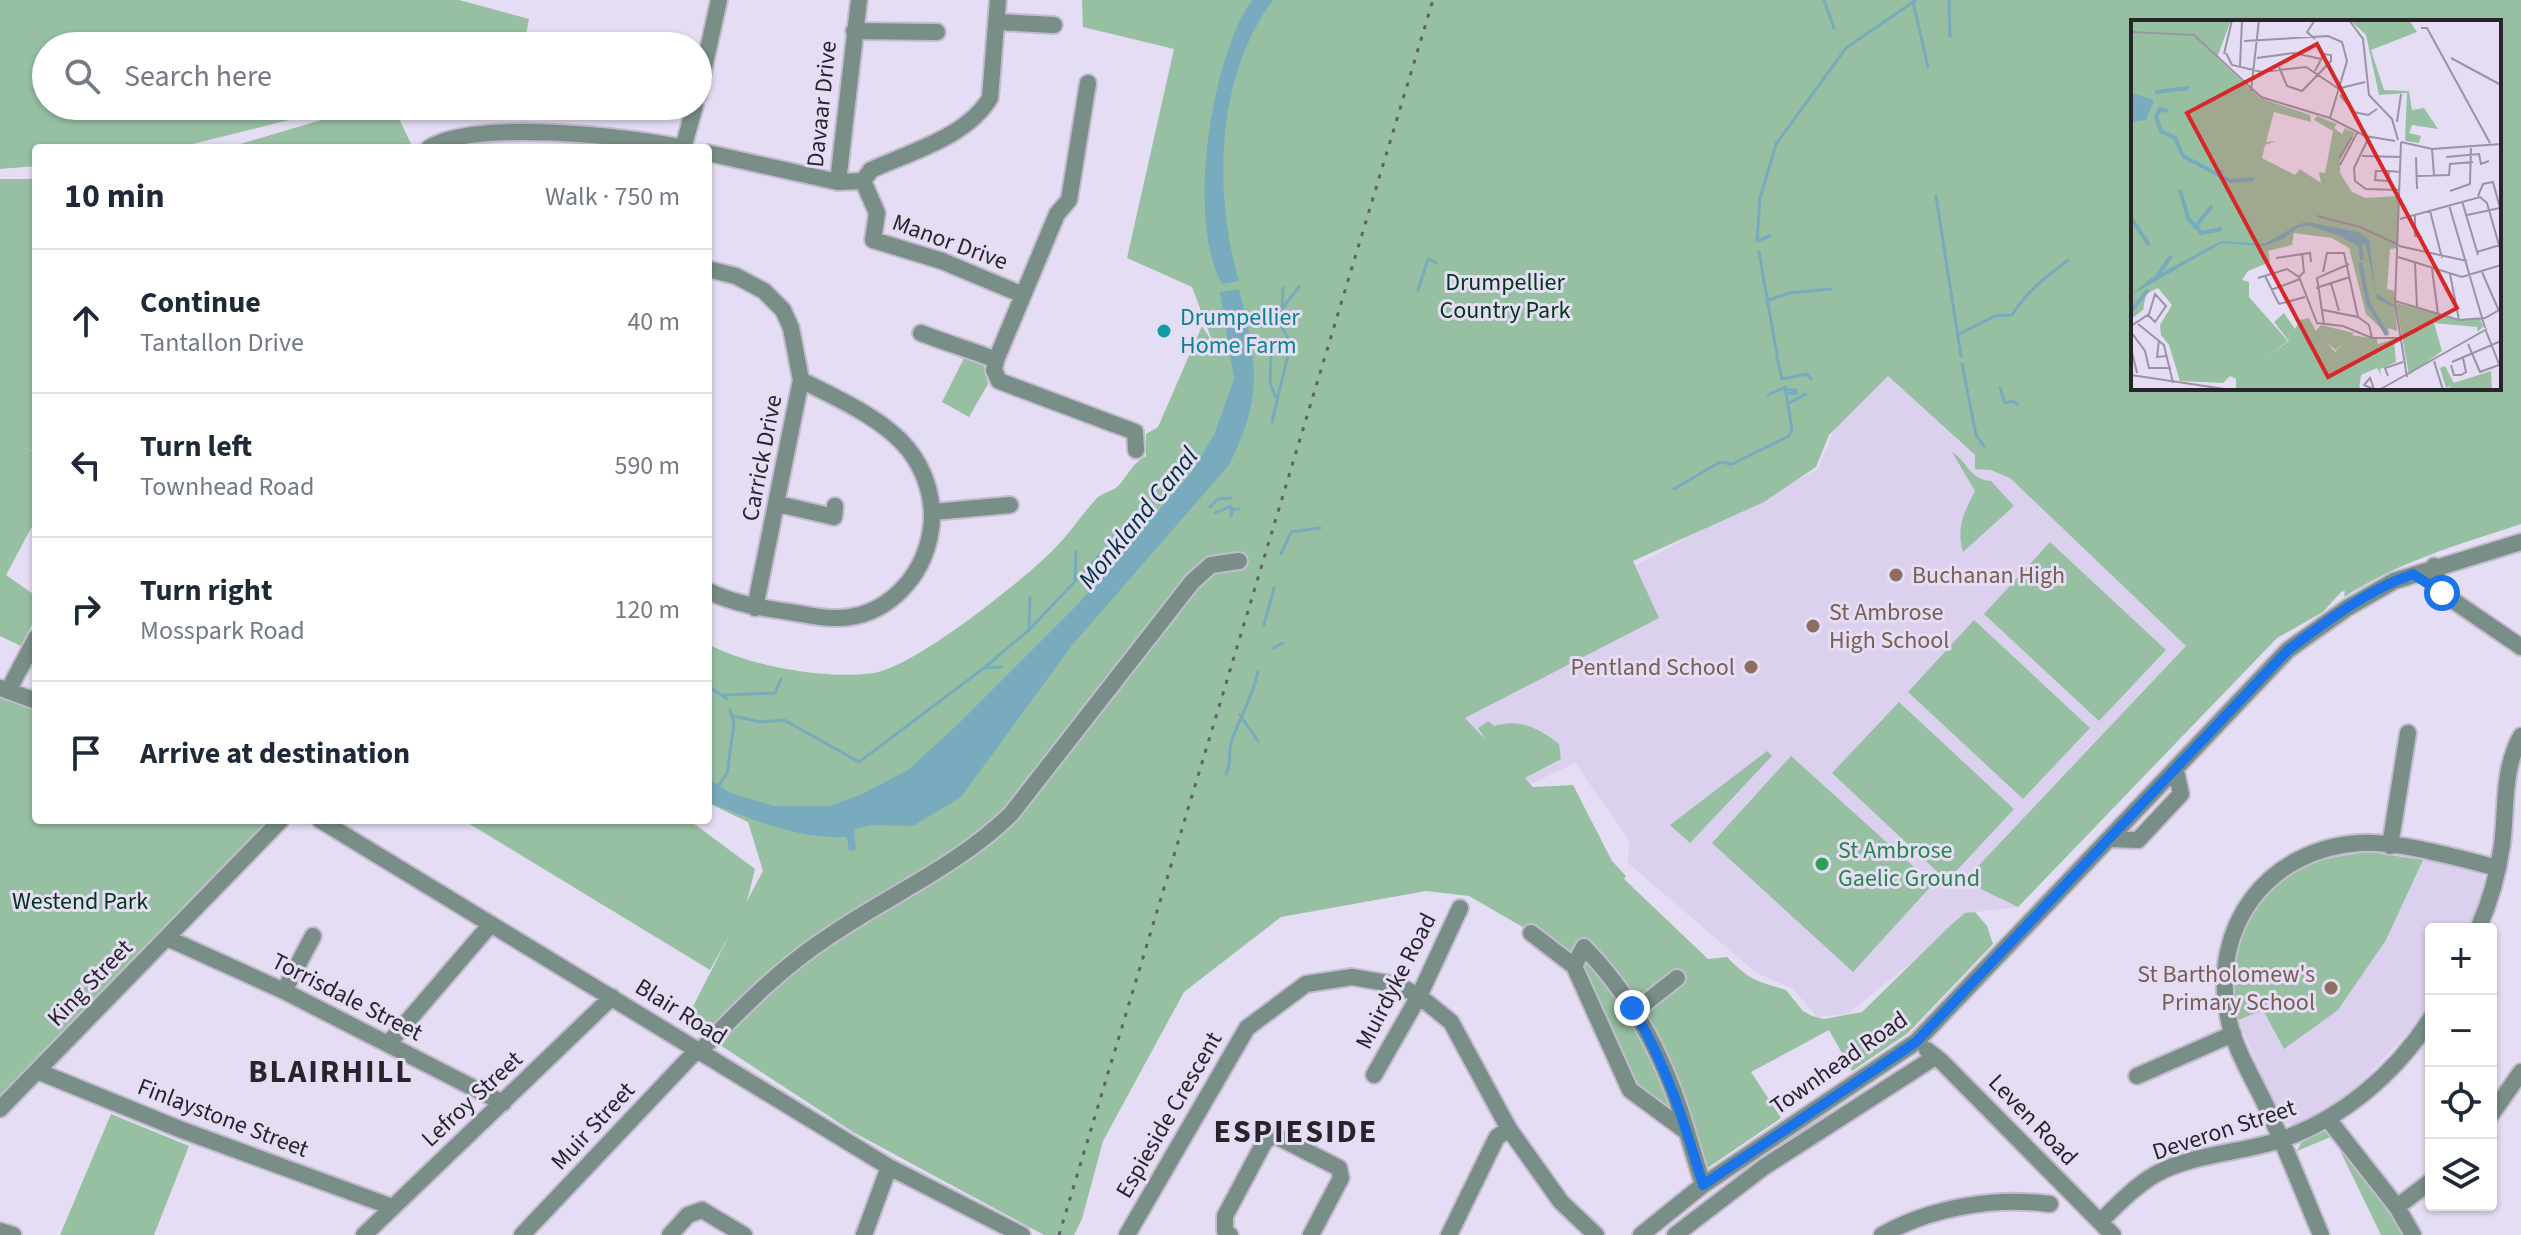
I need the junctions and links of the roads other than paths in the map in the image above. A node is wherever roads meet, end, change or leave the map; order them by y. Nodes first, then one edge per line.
1 (719, 0) edge
2 (859, 0) edge
3 (998, 0) edge
4 (997, 22) junction
5 (1054, 25) dead end
6 (854, 31) junction
7 (712, 32) edge
8 (937, 32) dead end
9 (1088, 83) dead end
10 (691, 120) edge
11 (435, 144) edge
12 (666, 144) edge
13 (685, 144) edge
14 (712, 154) edge
15 (863, 181) junction
16 (838, 182) junction
17 (712, 272) edge
18 (1023, 295) junction
19 (947, 323) dead end
20 (921, 333) dead end
21 (940, 340) junction
22 (996, 360) junction
23 (801, 380) junction
24 (1136, 450) dead end
25 (778, 504) junction
26 (1010, 505) dead end
27 (933, 512) junction
28 (834, 516) dead end
29 (2521, 542) edge
30 (1239, 561) dead end
31 (2434, 566) junction
32 (2413, 574) junction
33 (712, 592) edge
34 (2442, 593) junction
35 (755, 608) junction
36 (32, 644) edge
37 (2521, 647) edge
38 (4, 689) edge
39 (32, 700) edge
40 (2408, 733) dead end
41 (2521, 736) edge
42 (277, 824) edge
43 (327, 824) edge
44 (2390, 846) junction
45 (2498, 868) junction
46 (1460, 908) dead end
47 (2480, 923) edge
48 (491, 924) junction
49 (1531, 933) dead end
50 (313, 936) dead end
51 (167, 938) junction
52 (1574, 966) junction
53 (1677, 978) dead end
54 (284, 991) junction
55 (1419, 996) junction
56 (612, 997) junction
57 (1634, 1012) junction
58 (2425, 1026) edge
59 (2233, 1034) junction
60 (1916, 1042) junction
61 (388, 1044) junction
62 (698, 1050) junction
63 (1935, 1057) junction
64 (37, 1071) junction
65 (2521, 1072) edge
66 (1374, 1075) dead end
67 (2137, 1076) dead end
68 (503, 1103) junction
69 (2497, 1106) edge
70 (0, 1109) edge
71 (2328, 1119) junction
72 (1509, 1129) junction
73 (1687, 1132) junction
74 (2282, 1139) junction
75 (889, 1167) junction
76 (1703, 1185) junction
77 (2425, 1186) edge
78 (1689, 1198) junction
79 (2050, 1204) dead end
80 (392, 1207) junction
81 (2397, 1207) junction
82 (1702, 1213) junction
83 (1915, 1228) edge
84 (2105, 1230) edge
85 (0, 1231) edge
86 (13, 1235) edge
87 (364, 1235) edge
88 (522, 1235) edge
89 (670, 1235) edge
90 (744, 1235) edge
91 (864, 1235) edge
92 (1022, 1235) edge
93 (1127, 1235) edge
94 (1230, 1235) edge
95 (1311, 1235) edge
96 (1449, 1235) edge
97 (1596, 1235) edge
98 (1641, 1235) edge
99 (1675, 1235) edge
100 (1882, 1235) edge
101 (2321, 1235) edge
102 (2413, 1235) edge

1 - 7 street
2 - 6 street, Davaar Drive
3 - 4 street
4 - 5 street
4 - 15 street
6 - 8 street, Davaar Drive
6 - 16 street, Davaar Drive
9 - 18 street
10 - 13 street
11 - 12 street
14 - 16 street
15 - 16 street
15 - 18 street, Manor Drive
17 - 23 street, Carrick Drive
18 - 22 street
19 - 21 street
20 - 21 street
21 - 22 street
22 - 24 street
23 - 25 street, Carrick Drive
23 - 27 street
25 - 28 street
25 - 35 street, Carrick Drive
26 - 27 street
27 - 35 street
29 - 31 street, Townhead Road
30 - 62 street, Muir Street
31 - 32 street, Townhead Road
31 - 34 street
32 - 34 street
32 - 60 street, Townhead Road
33 - 35 street
34 - 37 street
36 - 38 street
38 - 39 street
40 - 44 street
41 - 45 street
42 - 51 street, King Street
43 - 48 street, Blair Road
44 - 45 street
44 - 59 street
45 - 47 street
46 - 55 street, Muirdyke Road
48 - 56 street, Blair Road
48 - 61 street
49 - 52 street
50 - 54 street
51 - 54 street, Torrisdale Street
51 - 64 street, King Street
52 - 57 street
52 - 73 street
53 - 57 street
54 - 61 street, Torrisdale Street
55 - 66 street, Muirdyke Road
55 - 72 street, Espieside Crescent
55 - 93 street, Espieside Crescent
56 - 62 street, Blair Road
56 - 68 street, Lefroy Street
57 - 73 street
58 - 71 street, Deveron Street
59 - 67 street
59 - 74 street
60 - 63 street, Leven Road
60 - 76 street, Townhead Road
61 - 68 street, Torrisdale Street
62 - 75 street, Blair Road
62 - 88 street, Muir Street
63 - 82 street
63 - 84 street, Leven Road
64 - 70 street, King Street
64 - 80 street, Finlaystone Street
65 - 69 street
68 - 80 street, Lefroy Street
71 - 74 street, Deveron Street
71 - 81 street
72 - 96 street
72 - 97 street, Espieside Crescent
73 - 76 street
74 - 84 street, Deveron Street
74 - 101 street
75 - 91 street
75 - 92 street, Blair Road
76 - 78 street, Townhead Road
77 - 81 street
78 - 82 street
78 - 98 street, Townhead Road
79 - 83 street
80 - 87 street, Lefroy Street
81 - 102 street
82 - 99 street
83 - 100 street
85 - 86 street
89 - 90 street
94 - 95 street

